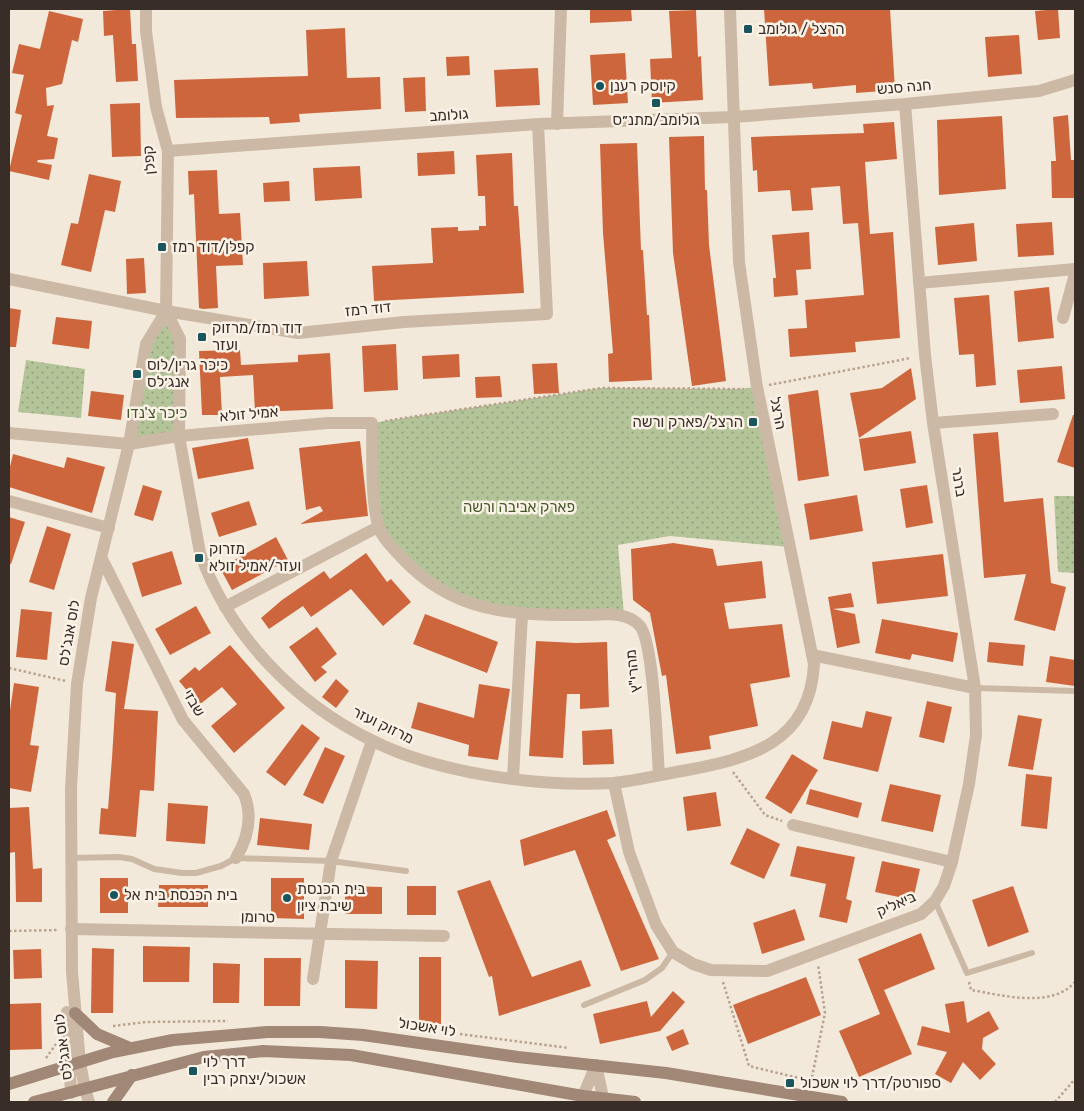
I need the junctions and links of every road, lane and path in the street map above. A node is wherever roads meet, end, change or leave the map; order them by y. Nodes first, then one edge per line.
1 (146, 9) edge
2 (561, 9) edge
3 (730, 9) edge
4 (1075, 80) edge
5 (904, 104) junction
6 (733, 117) junction
7 (538, 124) junction
8 (557, 124) junction
9 (168, 151) junction
10 (1075, 268) edge
11 (1075, 274) edge
12 (9, 279) edge
13 (919, 283) junction
14 (166, 311) junction
15 (1063, 318) dead end
16 (925, 355) junction
17 (757, 387) junction
18 (1053, 414) dead end
19 (372, 423) junction
20 (933, 423) junction
21 (9, 433) edge
22 (178, 436) junction
23 (129, 444) junction
24 (9, 501) edge
25 (378, 527) junction
26 (109, 528) junction
27 (102, 559) junction
28 (225, 608) junction
29 (522, 615) junction
30 (812, 655) junction
31 (9, 668) edge
32 (77, 684) junction
33 (974, 688) junction
34 (1075, 691) edge
35 (372, 741) junction
36 (727, 762) junction
37 (659, 775) junction
38 (513, 778) junction
39 (614, 783) junction
40 (793, 825) joint
41 (71, 858) junction
42 (236, 858) junction
43 (331, 861) junction
44 (952, 862) junction
45 (406, 871) dead end
46 (935, 901) junction
47 (71, 929) junction
48 (9, 931) edge
49 (320, 934) junction
50 (444, 936) dead end
51 (673, 952) junction
52 (817, 953) junction
53 (1032, 953) dead end
54 (720, 971) junction
55 (72, 972) junction
56 (967, 973) junction
57 (313, 980) dead end
58 (1075, 982) edge
59 (584, 1005) dead end
60 (75, 1013) junction
61 (68, 1043) junction
62 (130, 1048) junction
63 (38, 1062) dead end
64 (74, 1064) junction
65 (596, 1065) junction
66 (132, 1075) junction
67 (1075, 1079) edge
68 (811, 1081) junction
69 (9, 1084) edge
70 (85, 1089) junction
71 (808, 1096) junction
72 (72, 1098) edge
73 (583, 1099) edge
74 (604, 1100) edge
75 (34, 1102) edge
76 (89, 1102) edge
77 (113, 1102) edge
78 (635, 1102) edge
79 (842, 1102) edge
80 (1056, 1102) edge

1 - 9 street, קפלן
2 - 8 street
3 - 6 street, הרצל
4 - 5 street, חנה סנש
5 - 6 street, חנה סנש
5 - 13 street, ברנר
6 - 8 street, גולומב
6 - 17 street, הרצל
7 - 8 street, גולומב
7 - 9 street, גולומב
7 - 14 street, דוד רמז
9 - 14 street, קפלן
10 - 13 street
11 - 15 street
12 - 14 street, דוד רמז
13 - 16 street, ברנר
14 - 22 street, מרזוק ועזר
14 - 23 street, לוס אנג'לס
16 - 17 path
16 - 20 street, ברנר
17 - 19 path
17 - 30 street, הרצל
18 - 20 street
19 - 22 street, אמיל זולא
19 - 25 street, מהרי"ץ
20 - 33 street, ברנר
21 - 23 street, אמיל זולא
22 - 23 street, אמיל זולא
22 - 28 street, מרזוק ועזר
23 - 26 street, לוס אנג'לס
24 - 26 street
25 - 28 street
25 - 29 street, מהרי"ץ
26 - 27 street, לוס אנג'לס
27 - 32 street, לוס אנג'לס
27 - 42 street, שבזי
28 - 35 street, מרזוק ועזר
29 - 37 street, מהרי"ץ
29 - 38 street
30 - 33 street
30 - 36 street, מרזוק ועזר
31 - 32 path
32 - 41 street, לוס אנג'לס
33 - 34 lane
33 - 44 street, ברנר
35 - 38 street, מרזוק ועזר
35 - 43 street
36 - 37 street, מרזוק ועזר
36 - 40 path
37 - 39 street, מרזוק ועזר
38 - 39 street, מרזוק ועזר
39 - 51 street
40 - 44 street
41 - 42 lane
41 - 47 street, לוס אנג'לס
42 - 43 lane
43 - 45 lane
43 - 49 street
44 - 46 street, ביאליק
46 - 52 street, ביאליק
46 - 56 lane
47 - 48 path
47 - 49 street, טרומן
47 - 55 street, לוס אנג'לס
49 - 50 street, טרומן
49 - 57 street
51 - 54 street, ביאליק
51 - 59 lane
52 - 54 street, ביאליק
52 - 68 path
53 - 56 lane
54 - 68 path
55 - 60 street, לוס אנג'לס
55 - 61 street, לוס אנג'לס
56 - 58 path
60 - 62 main road
60 - 64 street, לוס אנג'לס
61 - 63 path
61 - 64 street, לוס אנג'לס
62 - 64 main road, לוי אשכול
62 - 65 main road, לוי אשכול
64 - 69 main road, לוי אשכול
64 - 70 street, לוס אנג'לס
64 - 72 street
65 - 71 main road, לוי אשכול
65 - 73 street
65 - 74 street
66 - 70 main road
66 - 73 main road
66 - 77 main road
67 - 80 path
68 - 71 path
70 - 72 main road
70 - 76 street, לוס אנג'לס
71 - 79 main road, לוי אשכול
72 - 75 main road
73 - 74 main road
74 - 78 main road

